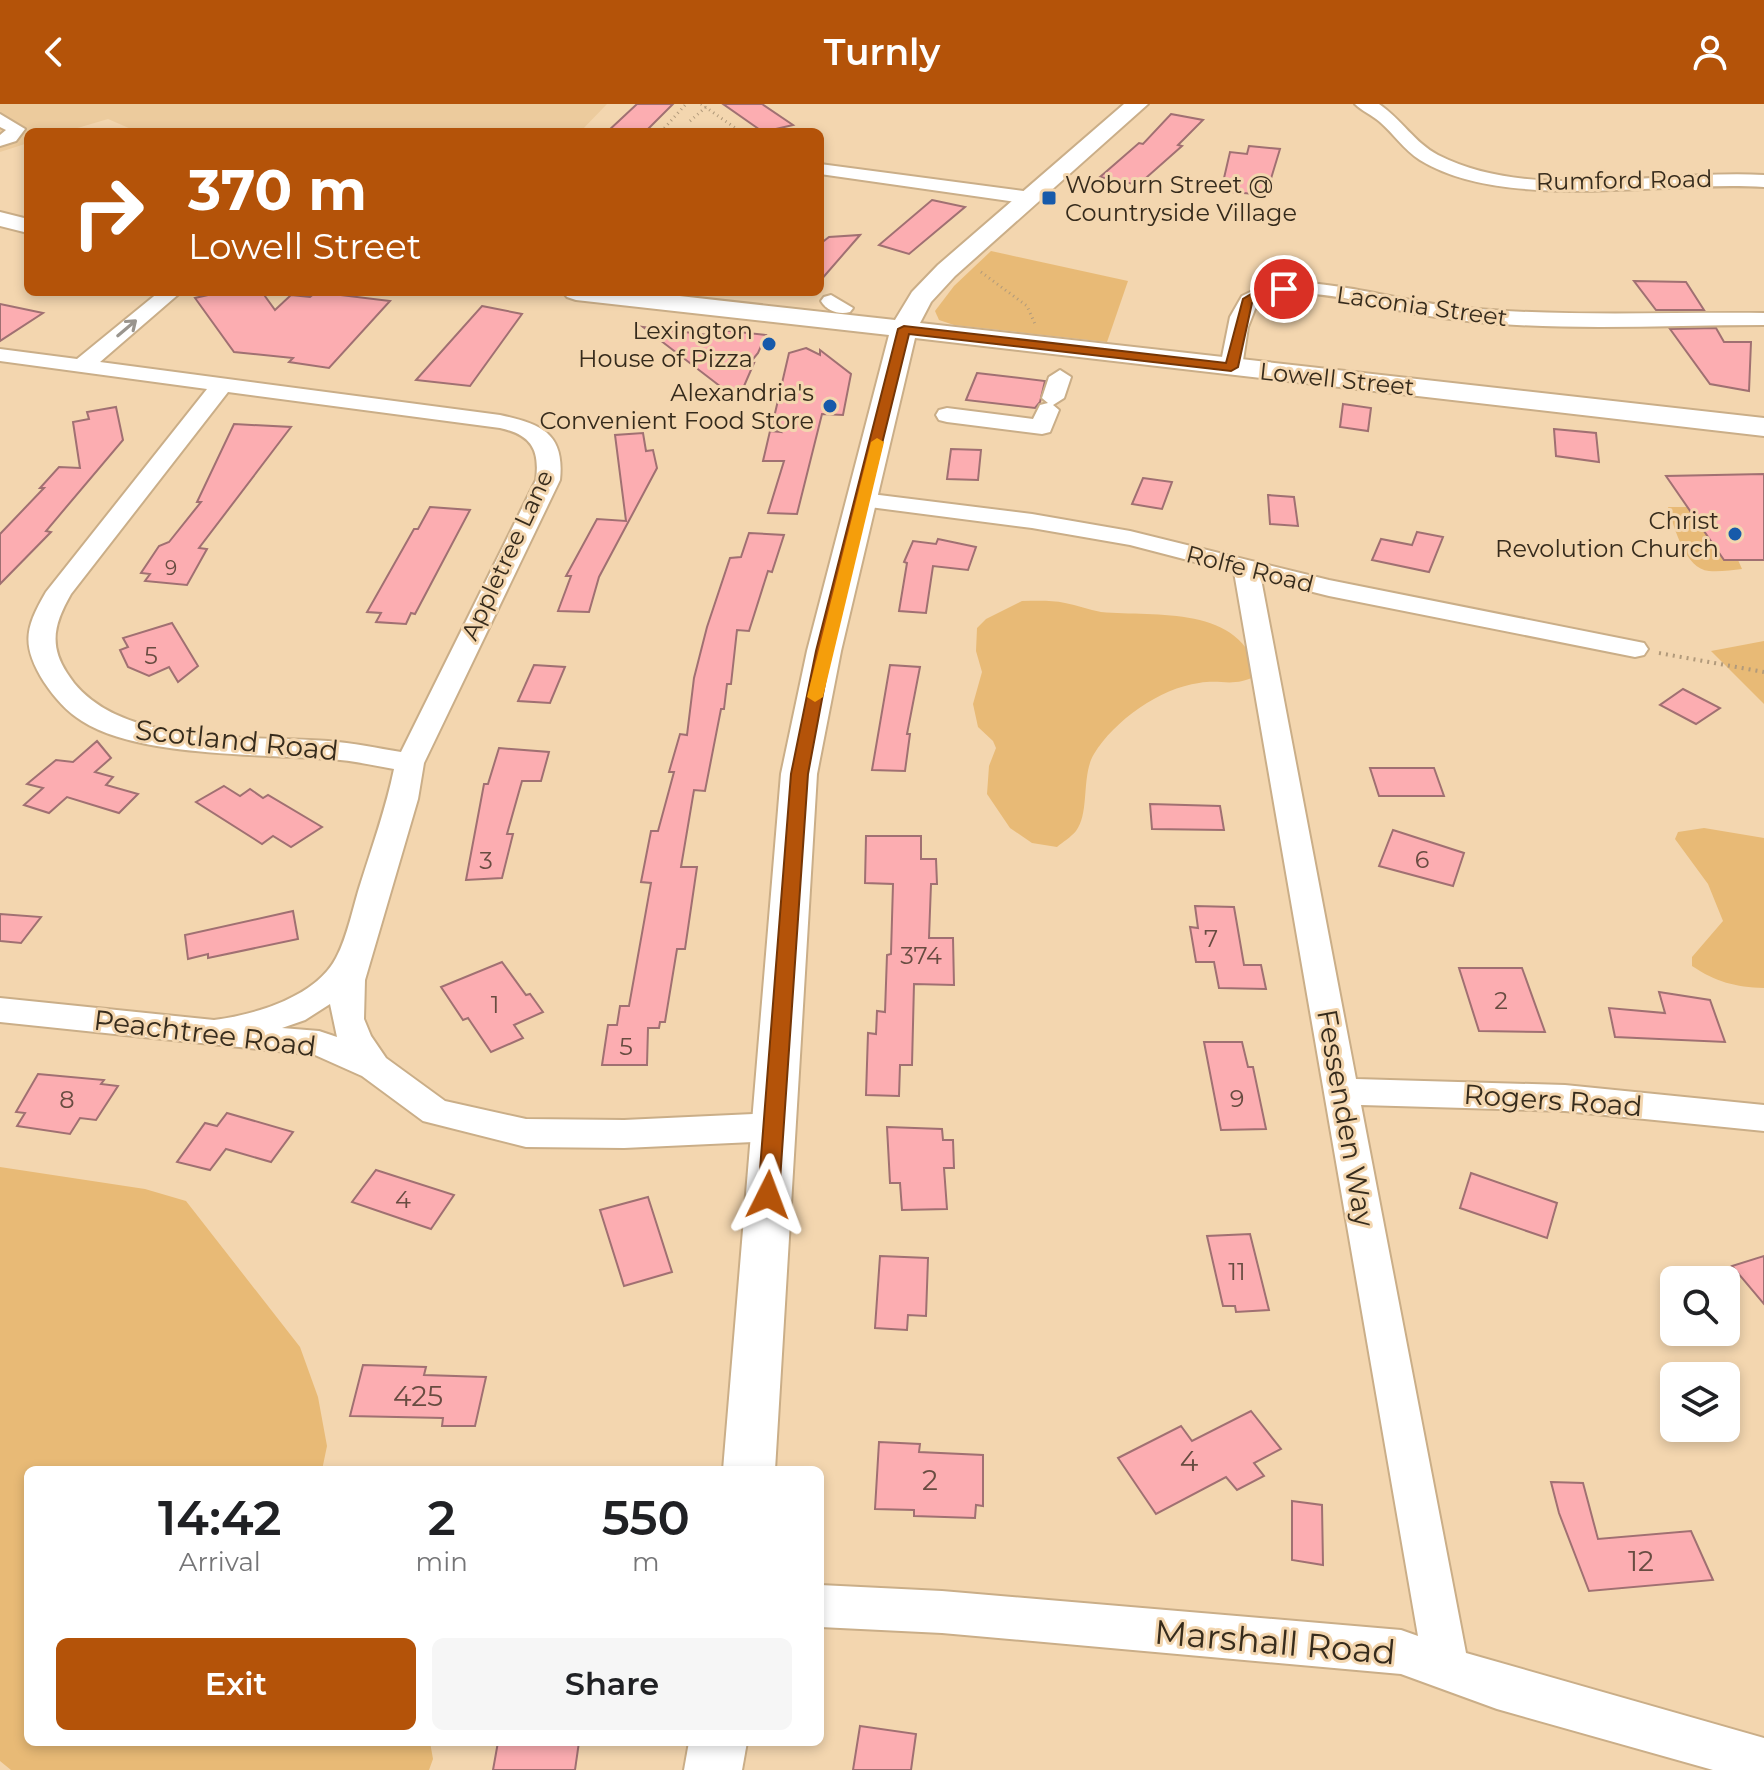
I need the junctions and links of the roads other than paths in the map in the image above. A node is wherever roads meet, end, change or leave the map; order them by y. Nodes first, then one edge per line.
1 (1137, 104) edge
2 (1364, 104) edge
3 (0, 119) edge
4 (0, 141) edge
5 (824, 170) edge
6 (1764, 181) edge
7 (1031, 198) junction
8 (0, 219) edge
9 (24, 225) edge
10 (135, 296) edge
11 (165, 296) edge
12 (611, 296) edge
13 (1764, 319) edge
14 (904, 329) junction
15 (84, 346) junction
16 (0, 355) edge
17 (1231, 367) junction
18 (222, 384) junction
19 (1054, 395) dead end
20 (947, 415) dead end
21 (1764, 427) edge
22 (863, 500) junction
23 (1246, 568) junction
24 (1635, 649) road end
25 (410, 763) junction
26 (351, 963) junction
27 (0, 1010) edge
28 (214, 1032) junction
29 (374, 1067) junction
30 (1342, 1092) junction
31 (1764, 1118) edge
32 (773, 1127) junction
33 (749, 1466) edge
34 (824, 1606) edge
35 (1446, 1668) junction
36 (717, 1746) edge
37 (1764, 1761) edge
38 (713, 1770) edge

1 - 7 main road
2 - 6 street, Rumford Road
3 - 4 street
5 - 7 street
7 - 14 main road
8 - 9 main road
10 - 15 street
15 -> 11 street
12 - 14 main road, Lowell Street
13 - 17 street, Laconia Street
14 - 17 main road, Lowell Street
14 - 22 main road
15 - 16 street, Appletree Lane
15 - 18 street, Appletree Lane
17 - 21 main road, Lowell Street
18 - 25 street, Appletree Lane
18 - 25 street, Scotland Road
19 - 20 street
22 - 23 street, Rolfe Road
22 - 32 main road
23 - 24 street, Rolfe Road
23 - 30 street, Fessenden Way
25 - 26 street, Appletree Lane
26 - 28 street, Appletree Lane
26 - 29 street, Appletree Lane
27 - 28 street, Peachtree Road
28 - 29 street, Peachtree Road
29 - 32 street, Peachtree Road
30 - 31 street, Rogers Road
30 - 35 street, Fessenden Way
32 - 33 main road
34 - 35 street, Marshall Road
35 - 37 street, Marshall Road
36 - 38 main road

